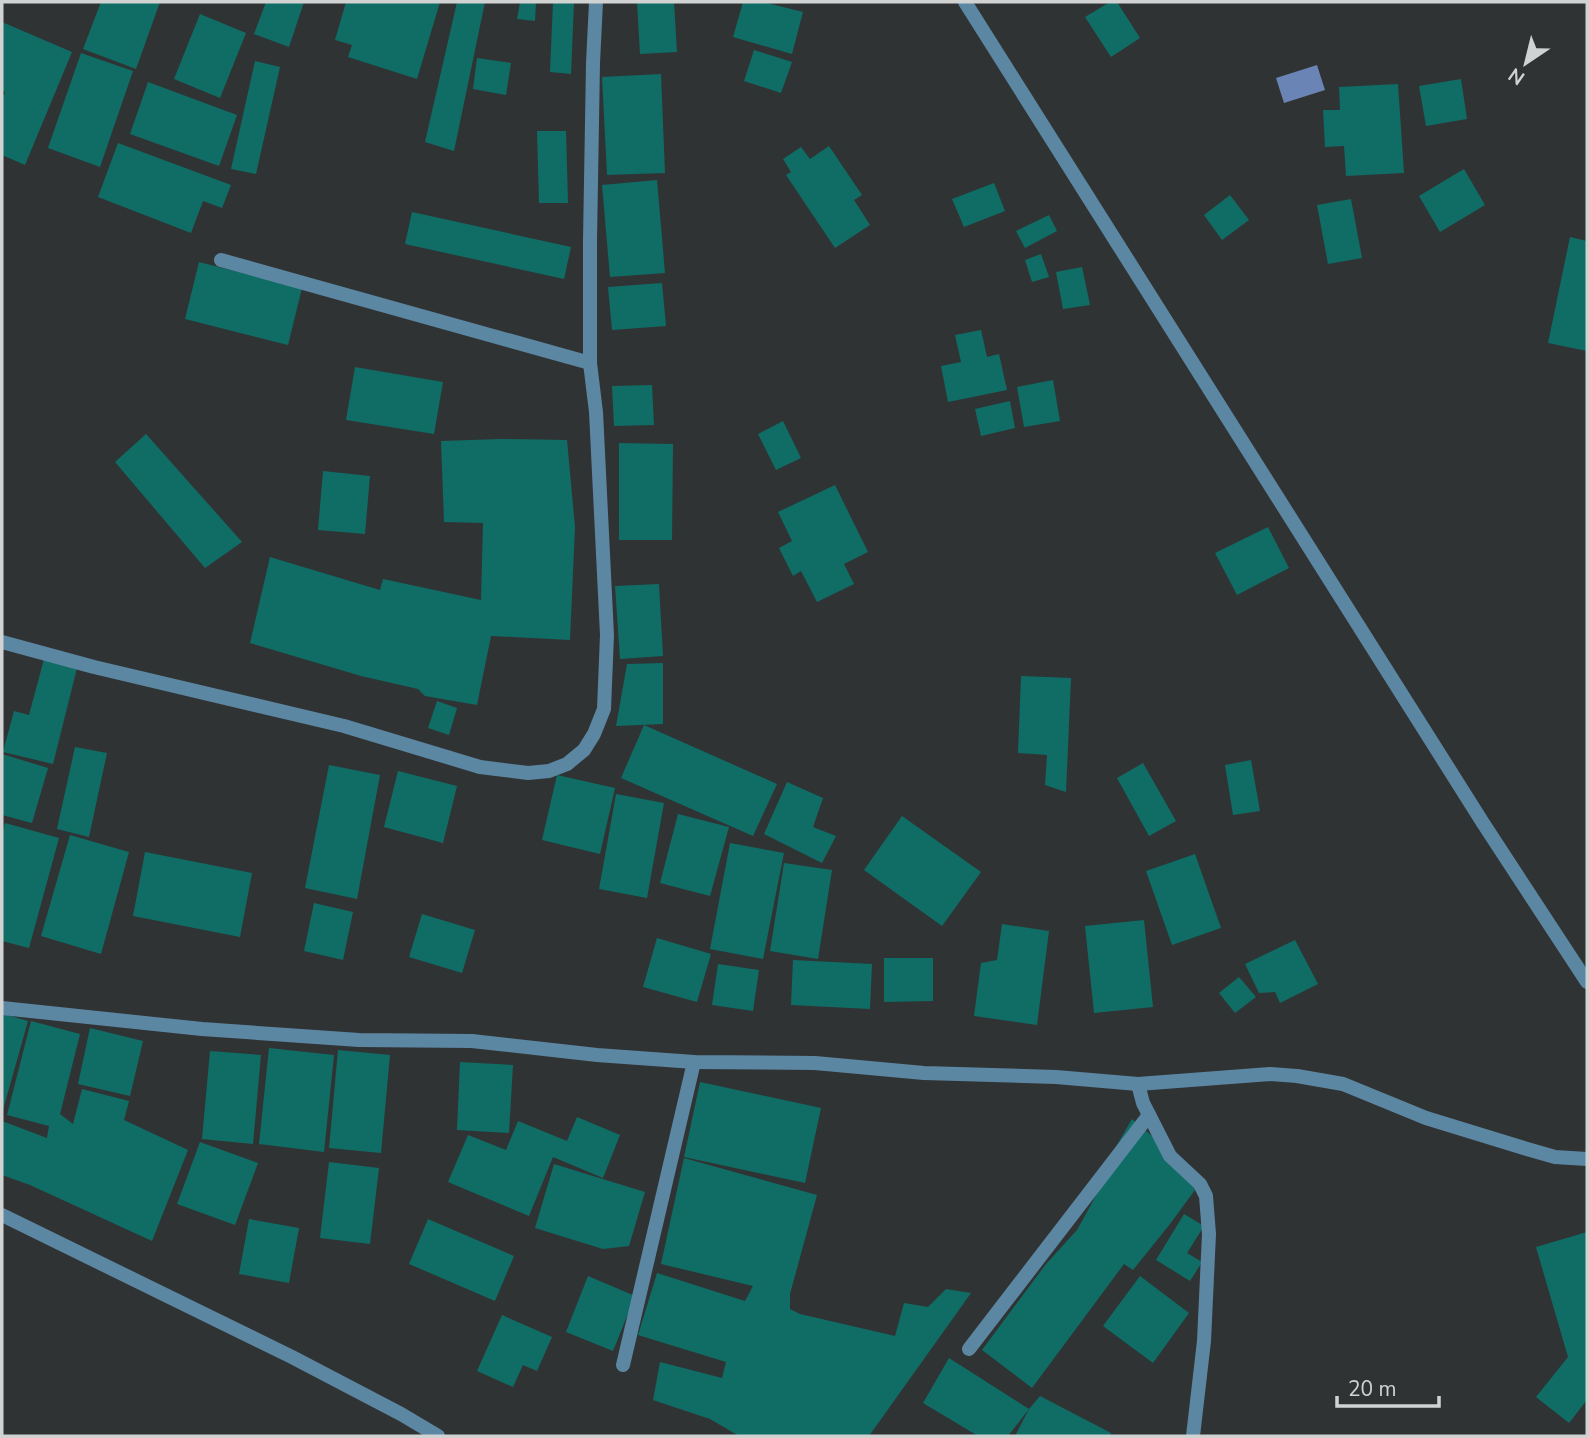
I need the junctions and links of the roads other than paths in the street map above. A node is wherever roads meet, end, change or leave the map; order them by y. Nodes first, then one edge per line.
1 (596, 2) edge
2 (965, 2) edge
3 (221, 260) dead end
4 (590, 363) junction
5 (2, 642) edge
6 (1587, 982) edge
7 (2, 1008) edge
8 (694, 1062) junction
9 (1138, 1084) junction
10 (1149, 1115) junction
11 (1587, 1159) edge
12 (2, 1215) edge
13 (969, 1349) dead end
14 (623, 1365) dead end
15 (438, 1436) edge
16 (1193, 1436) edge

1 - 4 street
2 - 6 street
3 - 4 street
4 - 5 street
7 - 8 street
8 - 9 street
8 - 14 street
9 - 10 street
9 - 11 street
10 - 13 street
10 - 16 street
12 - 15 street

